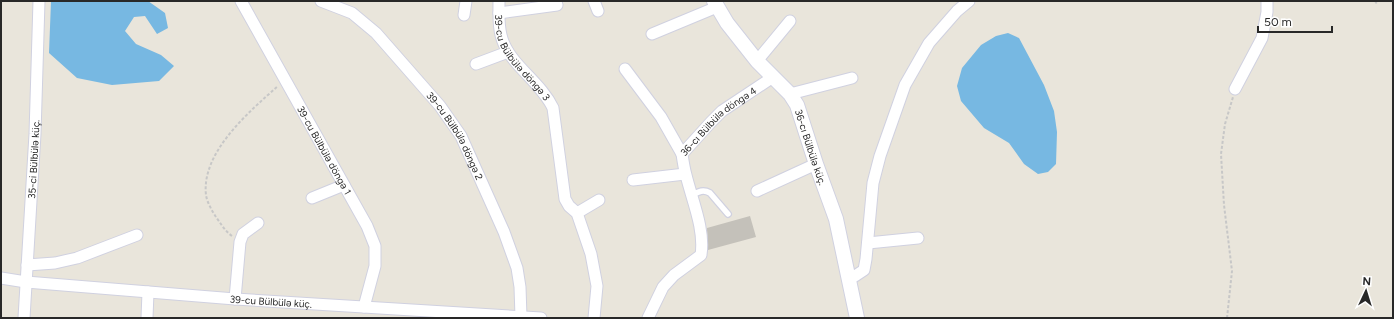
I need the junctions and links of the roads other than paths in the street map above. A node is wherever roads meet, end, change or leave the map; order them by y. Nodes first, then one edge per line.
1 (39, 1) edge
2 (241, 1) edge
3 (321, 1) edge
4 (466, 1) edge
5 (499, 1) edge
6 (969, 1) edge
7 (1267, 1) edge
8 (557, 4) dead end
9 (716, 4) edge
10 (499, 13) junction
11 (464, 15) dead end
12 (790, 21) dead end
13 (652, 34) dead end
14 (508, 52) junction
15 (757, 61) junction
16 (476, 64) dead end
17 (624, 69) dead end
18 (773, 77) junction
19 (852, 78) dead end
20 (1235, 89) road end
21 (790, 94) junction
22 (682, 154) junction
23 (816, 164) junction
24 (685, 174) junction
25 (633, 180) dead end
26 (344, 184) junction
27 (757, 191) dead end
28 (692, 196) junction
29 (312, 198) dead end
30 (599, 200) dead end
31 (577, 213) junction
32 (728, 214) dead end
33 (258, 223) dead end
34 (137, 235) dead end
35 (918, 238) dead end
36 (868, 243) junction
37 (27, 265) junction
38 (1, 278) edge
39 (849, 278) junction
40 (26, 282) junction
41 (148, 292) junction
42 (236, 299) junction
43 (364, 307) junction
44 (437, 315) edge
45 (521, 317) junction
46 (24, 318) edge
47 (147, 318) edge
48 (541, 318) edge
49 (594, 318) edge
50 (648, 318) edge
51 (857, 318) edge

1 - 37 street, 35-ci Bülbülə küç.
2 - 26 street, 39-cu Bülbülə döngə 1
3 - 45 street, 39-cu Bülbülə döngə 2
4 - 11 street
5 - 10 street, 39-cu Bülbülə döngə 3
6 - 36 street
7 - 20 street
8 - 10 street
9 - 13 street
9 - 15 street, 36-cı Bülbülə küç.
10 - 14 street, 39-cu Bülbülə döngə 3
12 - 15 street
14 - 16 street
14 - 31 street, 39-cu Bülbülə döngə 3
15 - 18 street, 36-cı Bülbülə küç.
17 - 22 street
18 - 21 street, 36-cı Bülbülə küç.
18 - 22 street, 36-cı Bülbülə döngə 4
19 - 21 street
21 - 23 street, 36-cı Bülbülə küç.
22 - 24 street, 36-cı Bülbülə döngə 4
23 - 27 street
23 - 39 street, 36-cı Bülbülə küç.
24 - 25 street
24 - 28 street, 36-cı Bülbülə döngə 4
26 - 29 street
26 - 43 street, 39-cu Bülbülə döngə 1
28 - 32 lane
28 - 50 street, 36-cı Bülbülə döngə 4
30 - 31 street
31 - 49 street, 39-cu Bülbülə döngə 3
33 - 42 street
34 - 37 street
35 - 36 street
36 - 39 street
37 - 40 street, 35-ci Bülbülə küç.
38 - 40 street, 39-cu Bülbülə küç.
39 - 51 street, 36-cı Bülbülə küç.
40 - 41 street, 39-cu Bülbülə küç.
40 - 46 street, 35-ci Bülbülə küç.
41 - 42 street, 39-cu Bülbülə küç.
41 - 47 street
42 - 43 street, 39-cu Bülbülə küç.
43 - 44 street, 39-cu Bülbülə küç.
44 - 45 street, 39-cu Bülbülə küç.
45 - 48 street, 39-cu Bülbülə küç.

